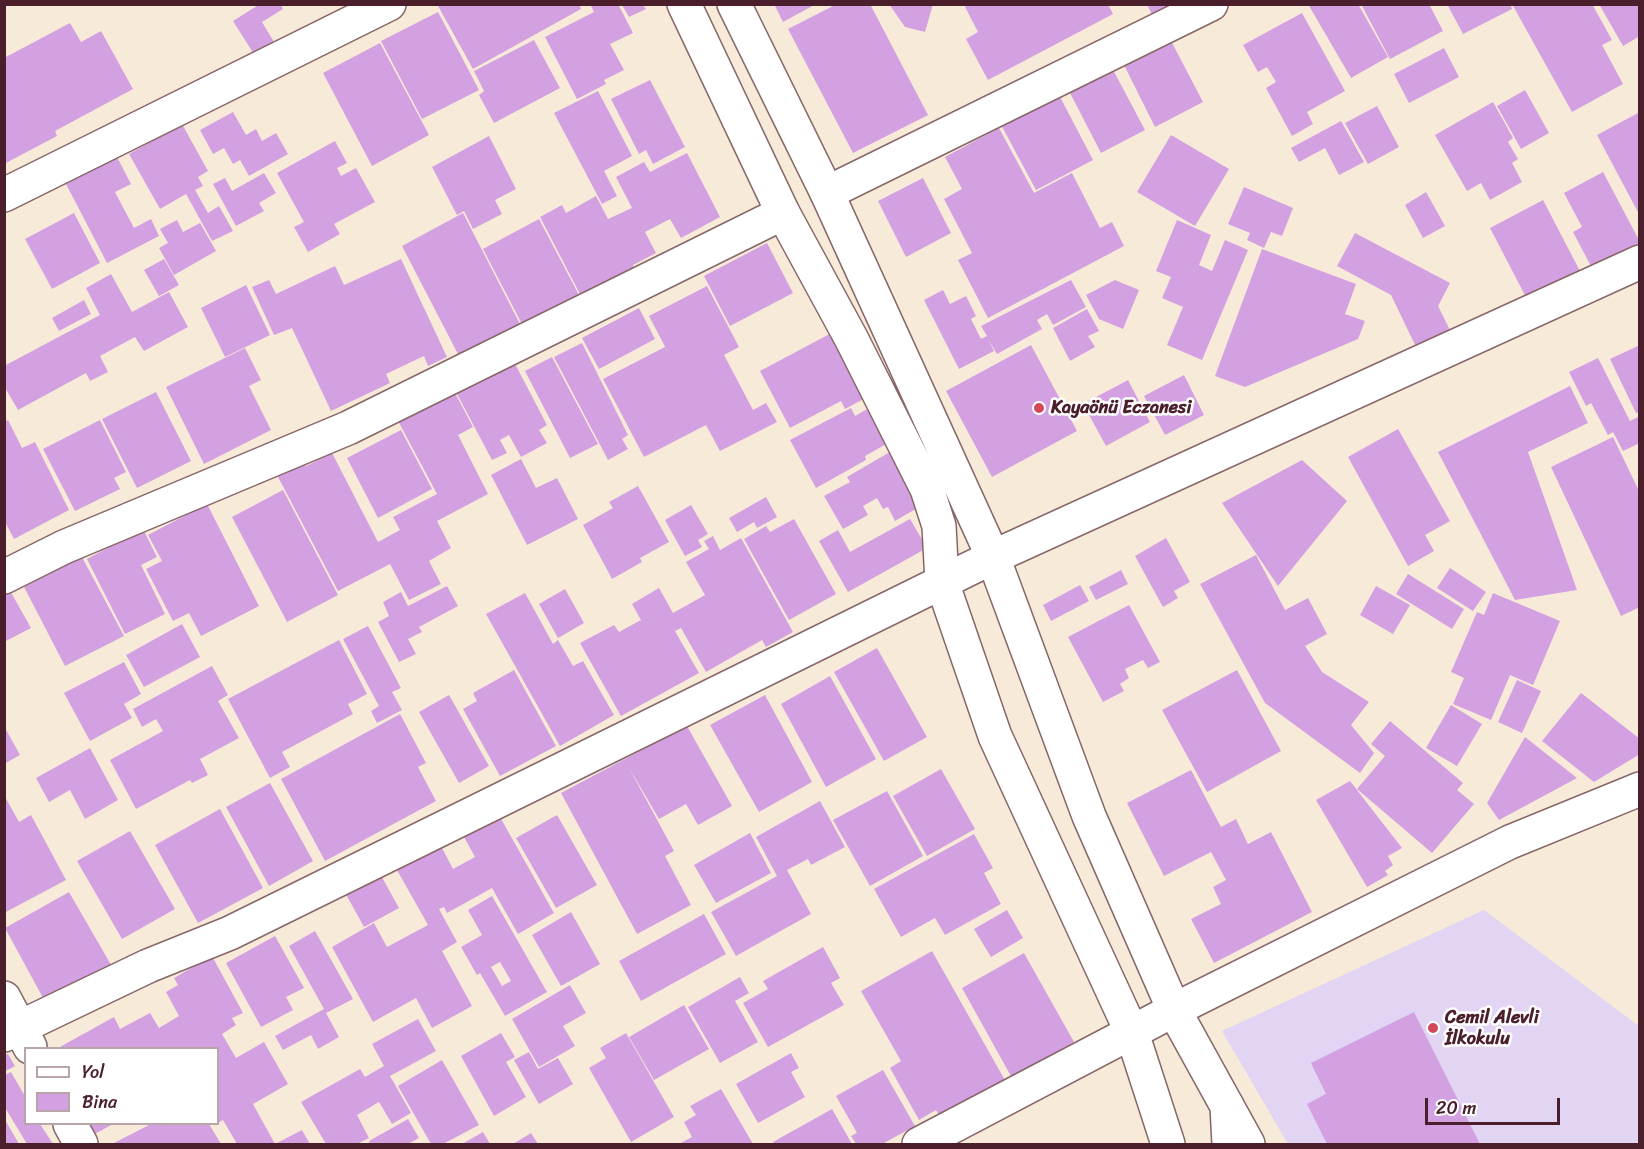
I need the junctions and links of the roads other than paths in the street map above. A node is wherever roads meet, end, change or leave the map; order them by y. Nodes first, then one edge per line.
1 (389, 4) edge
2 (684, 4) edge
3 (734, 4) edge
4 (1211, 4) edge
5 (827, 193) junction
6 (4, 195) edge
7 (783, 213) junction
8 (1640, 262) edge
9 (993, 556) junction
10 (4, 577) edge
11 (942, 582) junction
12 (1640, 789) edge
13 (4, 998) edge
14 (1174, 1010) junction
15 (1132, 1033) junction
16 (18, 1037) edge
17 (1227, 1106) junction
18 (71, 1125) edge
19 (81, 1144) edge
20 (919, 1144) edge
21 (1168, 1144) edge
22 (1229, 1144) edge
23 (1248, 1144) edge

1 - 6 main road
2 - 7 main road
3 - 5 main road
4 - 5 main road
5 - 9 main road
7 - 10 main road
7 - 11 main road
8 - 9 main road
9 - 11 main road
9 - 14 main road
11 - 15 main road
11 - 16 main road
12 - 14 main road
13 - 16 main road
14 - 15 main road
14 - 17 main road
15 - 20 main road
15 - 21 main road
17 - 22 main road
17 - 23 main road
18 - 19 main road

